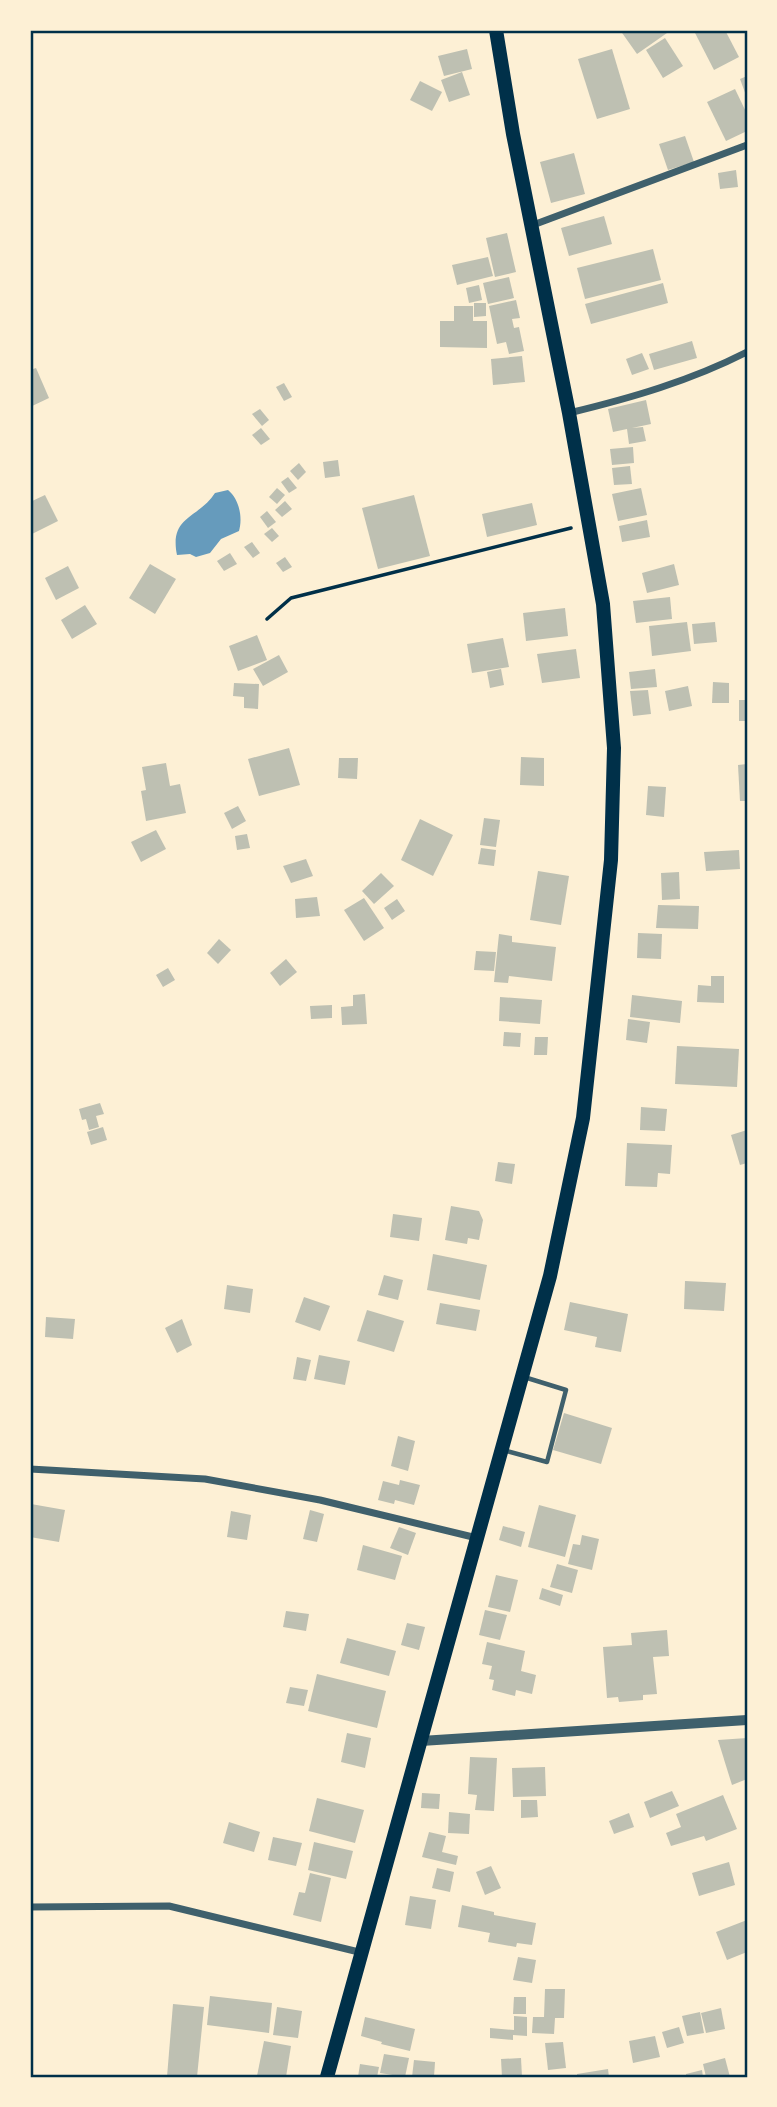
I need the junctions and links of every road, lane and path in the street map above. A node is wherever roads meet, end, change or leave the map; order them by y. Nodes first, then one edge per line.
1 (496, 30) edge
2 (747, 145) edge
3 (533, 225) junction
4 (747, 352) edge
5 (569, 414) junction
6 (590, 523) junction
7 (267, 618) dead end
8 (524, 1377) junction
9 (503, 1450) junction
10 (30, 1469) edge
11 (478, 1538) junction
12 (747, 1720) edge
13 (421, 1741) junction
14 (30, 1907) edge
15 (362, 1953) junction
16 (327, 2077) edge

1 - 3 main road
2 - 3 street
3 - 5 main road
4 - 5 street
5 - 6 main road
6 - 7 path
6 - 8 main road
8 - 9 main road
8 - 9 lane
9 - 11 main road
10 - 11 street
11 - 13 main road
12 - 13 street
13 - 15 main road
14 - 15 street
15 - 16 main road

